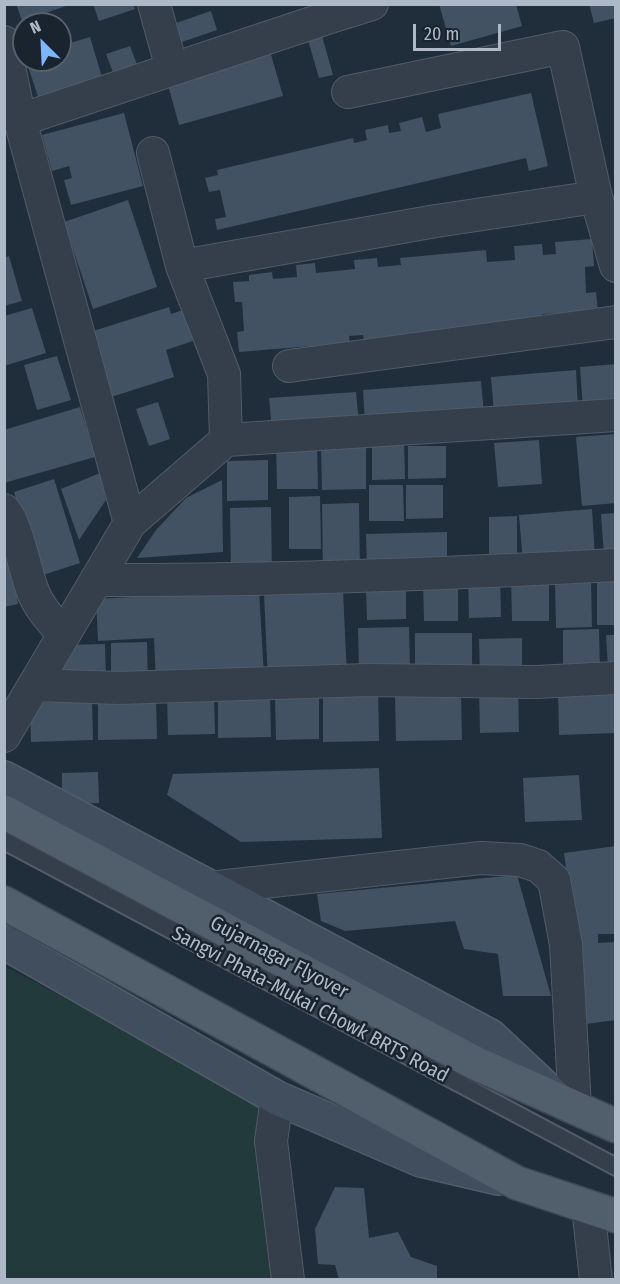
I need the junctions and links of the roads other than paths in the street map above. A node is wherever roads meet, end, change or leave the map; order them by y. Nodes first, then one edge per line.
1 (154, 4) edge
2 (372, 4) edge
3 (4, 42) edge
4 (172, 69) junction
5 (348, 92) dead end
6 (20, 120) junction
7 (153, 153) dead end
8 (596, 197) junction
9 (182, 266) junction
10 (615, 266) edge
11 (615, 322) edge
12 (289, 366) dead end
13 (615, 415) edge
14 (226, 440) junction
15 (4, 510) edge
16 (130, 523) junction
17 (615, 565) edge
18 (96, 580) junction
19 (64, 635) junction
20 (615, 678) edge
21 (34, 685) junction
22 (4, 736) edge
23 (4, 778) edge
24 (4, 812) edge
25 (4, 841) edge
26 (209, 888) junction
27 (4, 903) edge
28 (4, 942) edge
29 (469, 1075) junction
30 (277, 1098) junction
31 (565, 1103) junction
32 (615, 1126) edge
33 (615, 1167) edge
34 (517, 1183) junction
35 (602, 1212) edge
36 (288, 1280) edge
37 (596, 1280) edge

1 - 4 street
2 - 4 street
3 - 6 street
4 - 6 street
5 - 8 street
6 - 16 street
7 - 9 street
8 - 9 street
8 - 10 street
9 - 14 street
11 - 12 street
13 - 14 street
14 - 16 street
15 - 19 street
16 - 18 street
17 - 18 street
18 - 19 street
19 - 21 street
20 - 21 street
21 - 22 street
23 - 26 street
24 - 29 main road, Gujarnagar Flyover
25 - 29 lane, Sangvi Phata-Mukai Chowk BRTS Road
26 - 31 street
26 - 31 street
27 - 34 main road
28 - 30 street
29 - 31 main road, Gujarnagar Flyover
29 - 33 lane, Sangvi Phata-Mukai Chowk BRTS Road
30 - 34 street
30 - 36 street
31 - 32 main road, Gujarnagar Flyover
34 - 35 main road
35 - 37 street

